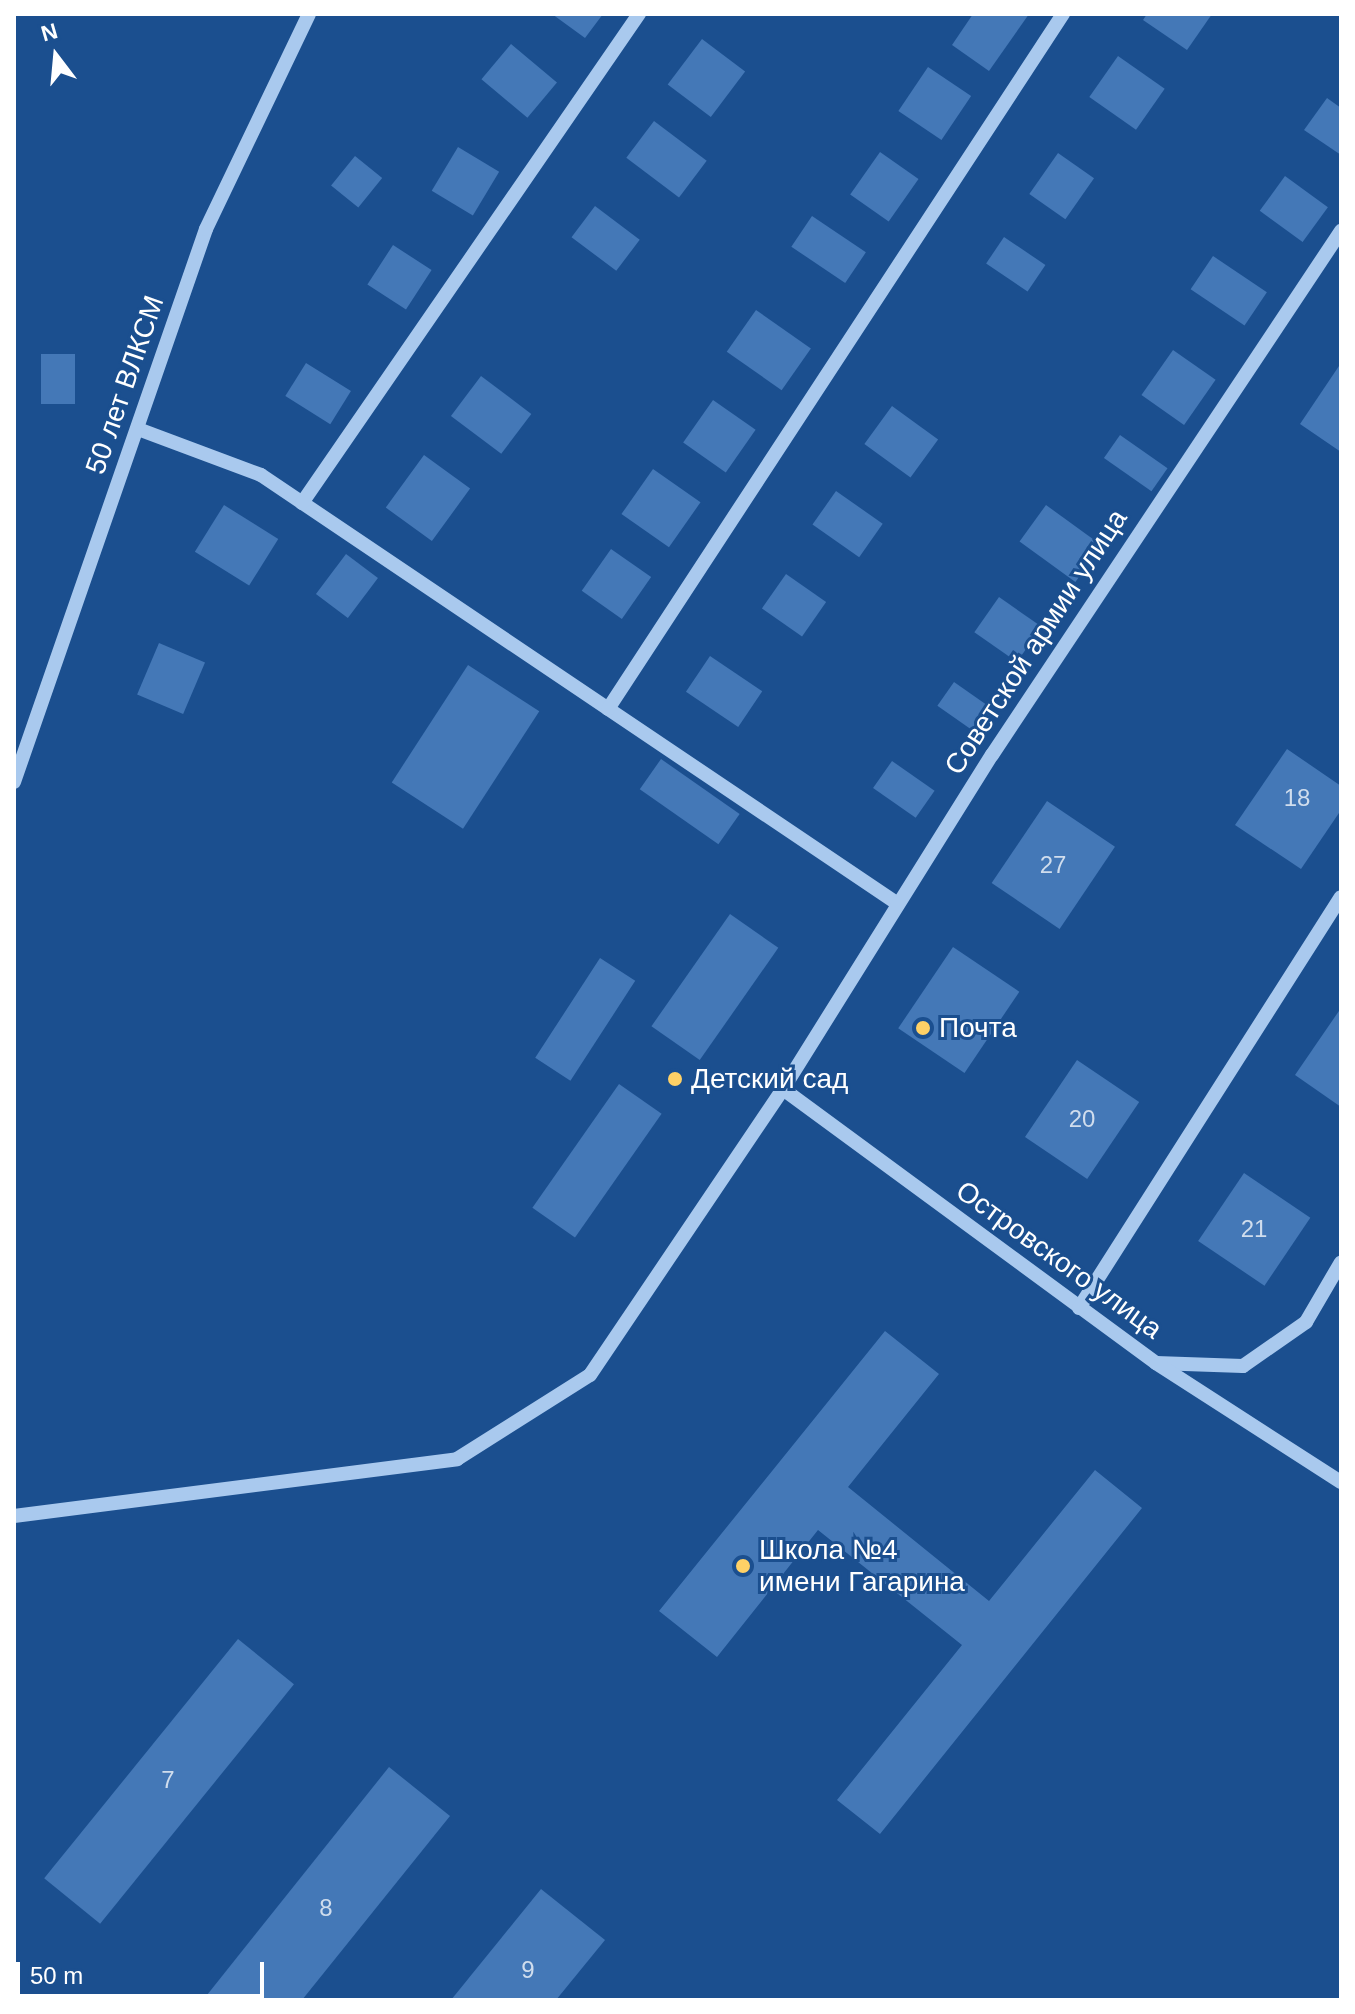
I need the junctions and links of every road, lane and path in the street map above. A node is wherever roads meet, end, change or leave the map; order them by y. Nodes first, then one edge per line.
1 (309, 14) edge
2 (639, 14) edge
3 (1063, 14) edge
4 (1341, 231) edge
5 (138, 429) junction
6 (302, 503) junction
7 (608, 709) junction
8 (14, 782) edge
9 (1341, 897) edge
10 (898, 904) junction
11 (783, 1089) junction
12 (1341, 1262) edge
13 (1079, 1308) junction
14 (1156, 1363) junction
15 (1341, 1482) edge
16 (14, 1516) edge

1 - 5 street, 50 лет ВЛКСМ
2 - 6 street
3 - 7 street
4 - 10 street, Советской армии улица
5 - 6 street
5 - 8 street, 50 лет ВЛКСМ
6 - 7 street
7 - 10 street
9 - 13 street
10 - 11 street, Советской армии улица
11 - 13 street, Островского улица
11 - 16 street, Советской армии улица
12 - 14 street, Островского улица
13 - 14 street, Островского улица
14 - 15 street

